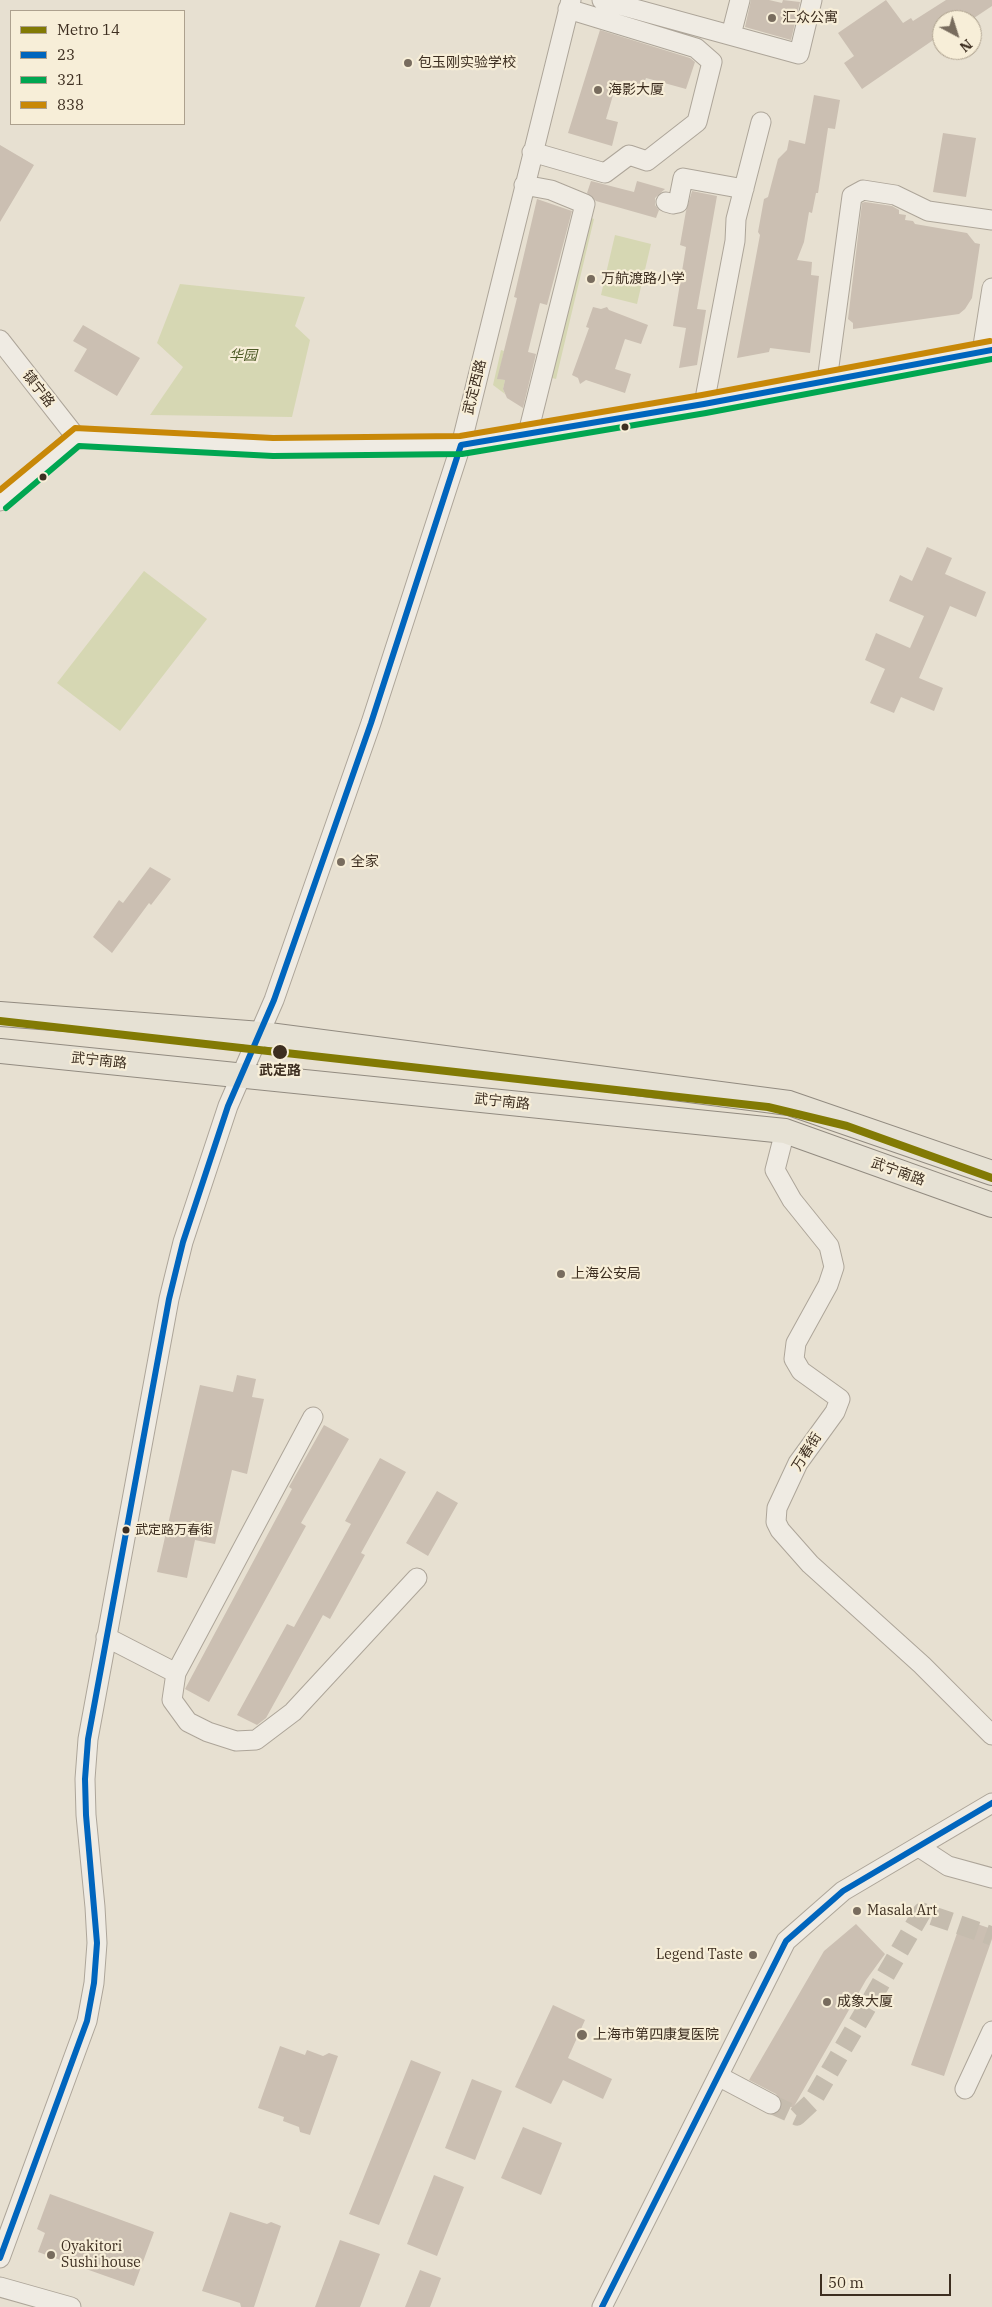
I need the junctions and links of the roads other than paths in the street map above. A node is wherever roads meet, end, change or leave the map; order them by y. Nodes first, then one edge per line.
1 (602, 0) edge
2 (740, 0) edge
3 (812, 0) edge
4 (570, 4) edge
5 (731, 36) junction
6 (761, 122) dead end
7 (532, 152) junction
8 (524, 185) junction
9 (744, 189) junction
10 (666, 202) dead end
11 (992, 220) edge
12 (992, 288) edge
13 (0, 340) edge
14 (987, 351) edge
15 (827, 381) junction
16 (704, 404) junction
17 (528, 433) junction
18 (76, 437) junction
19 (461, 445) junction
20 (0, 501) edge
21 (0, 1014) edge
22 (261, 1034) junction
23 (0, 1051) edge
24 (240, 1076) junction
25 (785, 1131) junction
26 (992, 1173) edge
27 (992, 1205) edge
28 (313, 1417) dead end
29 (417, 1578) dead end
30 (106, 1637) junction
31 (176, 1673) junction
32 (992, 1736) edge
33 (992, 1803) edge
34 (919, 1847) junction
35 (992, 1878) edge
36 (992, 2031) edge
37 (718, 2076) junction
38 (966, 2089) dead end
39 (771, 2104) tunnel mouth
40 (0, 2258) edge
41 (0, 2287) edge
42 (71, 2307) edge
43 (602, 2307) edge

1 - 5 street
2 - 5 street
3 - 5 street
4 - 7 street, 武定西路
4 - 7 street
6 - 9 street
7 - 8 street, 武定西路
8 - 17 street
8 - 19 street, 武定西路
9 - 10 street
9 - 16 street
11 - 15 street
12 - 14 street
13 - 18 street, 镇宁路
14 - 15 street
15 - 16 street
16 - 17 street
17 - 19 street
18 - 19 street
18 - 20 street
19 - 22 street, 武定西路
21 - 22 main road
22 - 24 street, 武定西路
22 - 26 main road
23 - 24 main road, 武宁南路
24 - 25 main road, 武宁南路
24 - 30 street
25 - 27 main road, 武宁南路
25 - 32 street, 万春街
28 - 31 street
29 - 31 street
30 - 31 street
30 - 40 street
33 - 34 street
34 - 35 street
34 - 37 street
36 - 38 street
37 - 39 street
37 - 43 street
41 - 42 street

